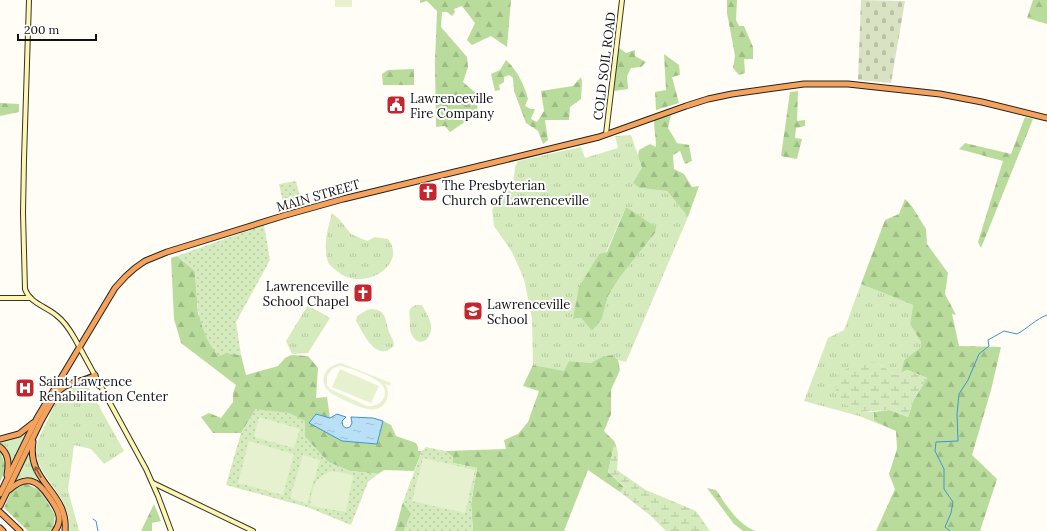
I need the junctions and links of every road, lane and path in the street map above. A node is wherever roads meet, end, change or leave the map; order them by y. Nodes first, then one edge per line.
1 (29, 0) edge
2 (622, 0) edge
3 (1047, 118) edge
4 (606, 134) junction
5 (0, 298) edge
6 (30, 298) junction
7 (80, 347) junction
8 (95, 375) junction
9 (86, 380) junction
10 (100, 386) junction
11 (57, 392) junction
12 (39, 419) junction
13 (0, 439) edge
14 (0, 447) edge
15 (153, 483) junction
16 (5, 484) junction
17 (7, 492) junction
18 (2, 494) edge
19 (0, 506) edge
20 (0, 512) edge
21 (4, 516) junction
22 (0, 528) edge
23 (3, 531) edge
24 (20, 531) edge
25 (25, 531) edge
26 (55, 531) edge
27 (65, 531) edge
28 (171, 531) edge
29 (253, 531) edge

1 - 6 street
2 - 4 street, COLD SOIL ROAD
3 - 4 highway, MAIN STREET
4 - 7 highway, MAIN STREET
5 - 6 street
6 - 7 street
7 - 8 street
7 - 11 highway
7 - 12 highway
8 - 9 highway
8 - 10 street
9 - 10 highway
9 - 11 highway
10 - 15 street
11 - 12 highway
12 - 13 highway
12 - 16 highway
12 - 17 highway
27 -> 12 highway
14 - 16 highway
15 - 28 street
15 - 29 street
16 - 18 highway
17 - 18 highway
17 - 26 highway
18 - 19 highway
20 - 21 highway
21 - 24 highway
21 - 25 highway
22 - 23 highway

